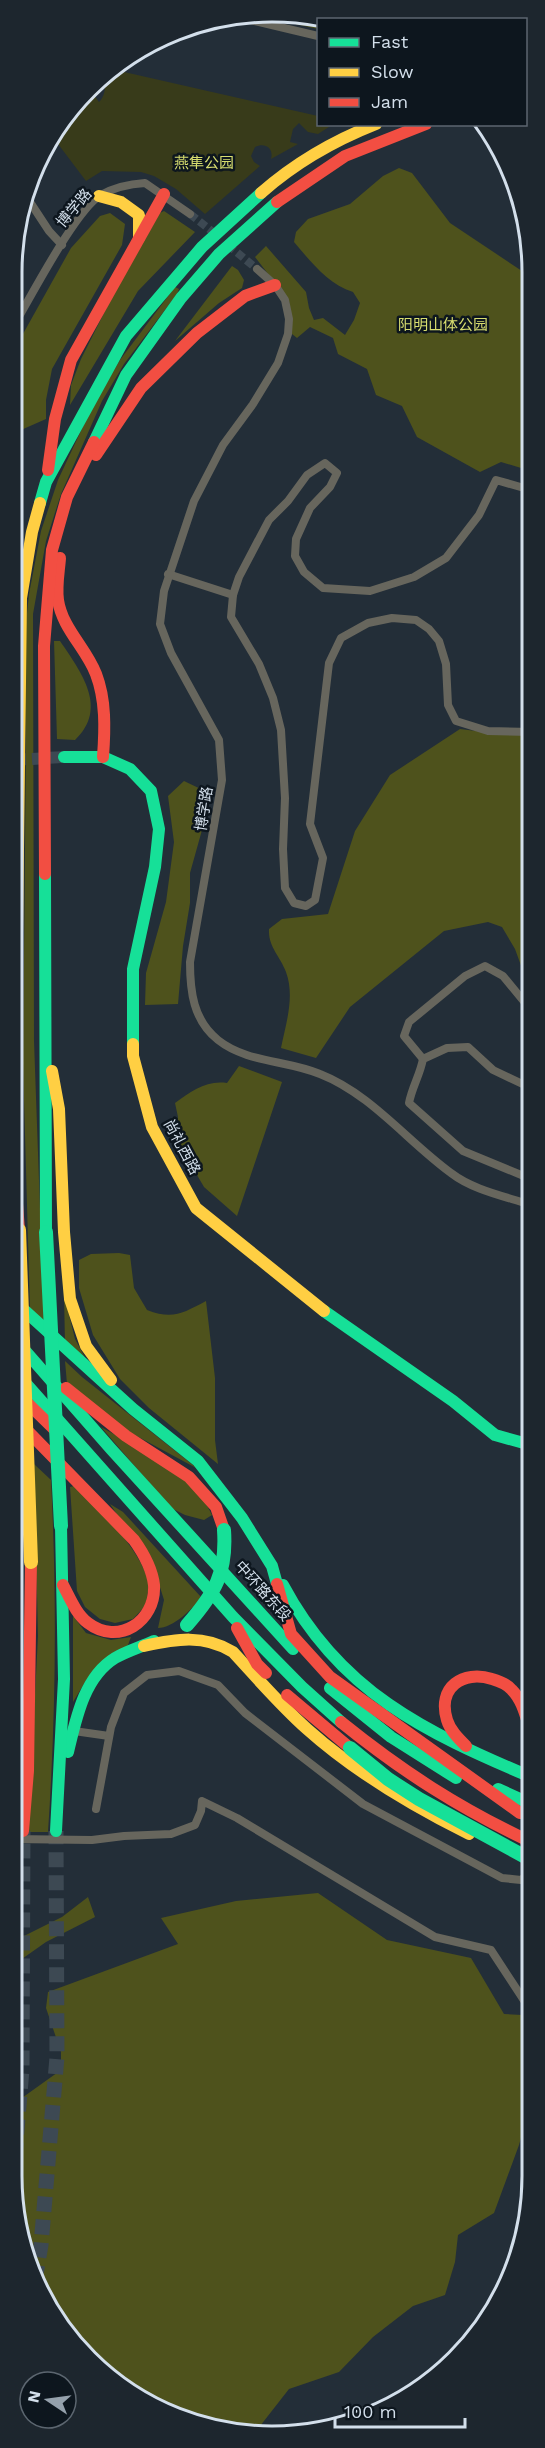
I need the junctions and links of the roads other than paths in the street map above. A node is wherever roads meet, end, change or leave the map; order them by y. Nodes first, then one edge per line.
1 (262, 23) edge
2 (317, 36) edge
3 (371, 126) edge
4 (421, 126) edge
5 (164, 194) junction
6 (99, 196) junction
7 (32, 205) edge
8 (190, 214) tunnel mouth
9 (139, 241) junction
10 (62, 245) junction
11 (257, 268) tunnel mouth
12 (275, 285) junction
13 (22, 312) edge
14 (46, 482) junction
15 (522, 487) edge
16 (67, 497) junction
17 (61, 520) junction
18 (32, 532) junction
19 (22, 555) edge
20 (168, 574) junction
21 (22, 592) edge
22 (233, 595) junction
23 (522, 732) edge
24 (103, 757) junction
25 (64, 758) tunnel mouth
26 (522, 999) edge
27 (45, 1030) junction
28 (423, 1059) junction
29 (522, 1084) edge
30 (522, 1175) edge
31 (522, 1201) edge
32 (22, 1308) edge
33 (22, 1340) edge
34 (22, 1347) edge
35 (41, 1369) junction
36 (22, 1379) edge
37 (22, 1398) edge
38 (133, 1409) junction
39 (22, 1425) edge
40 (522, 1442) edge
41 (134, 1505) junction
42 (272, 1566) junction
43 (63, 1585) junction
44 (223, 1605) junction
45 (144, 1646) junction
46 (522, 1708) edge
47 (74, 1731) junction
48 (110, 1736) junction
49 (22, 1749) edge
50 (470, 1750) junction
51 (28, 1771) junction
52 (62, 1773) junction
53 (522, 1773) edge
54 (22, 1809) edge
55 (96, 1809) dead end
56 (522, 1809) edge
57 (522, 1810) edge
58 (56, 1831) tunnel mouth
59 (22, 1835) edge
60 (522, 1838) edge
61 (522, 1853) edge
62 (522, 1855) edge
63 (522, 1880) edge
64 (522, 1997) edge

1 - 2 street
3 - 14 main road
4 - 16 main road
5 - 6 street, 博学路
5 - 8 street, 博学路
5 - 9 main road
6 - 9 main road
6 - 10 street, 博学路
7 - 10 street
9 - 14 main road
10 - 13 street, 博学路
11 - 12 street, 博学路
12 - 16 main road
12 - 20 street, 博学路
14 - 18 main road
15 - 22 street
16 - 17 main road
17 - 24 main road
17 - 27 main road
18 - 19 main road
18 - 21 main road
20 - 22 street
20 - 31 street, 博学路
22 - 23 street
24 - 25 main road, 尚礼西路
24 - 40 main road, 尚礼西路
26 - 28 street
27 - 38 main road
27 - 43 main road, bridge
28 - 29 street
28 - 30 street
32 - 38 main road
33 - 51 main road, bridge
34 - 35 main road, 中环路东段
35 - 45 main road, bridge
35 - 57 main road, 中环路东段
36 - 41 main road
37 - 41 main road
38 - 42 main road
39 - 43 main road
41 - 44 main road
42 - 50 main road
42 - 56 main road
43 - 52 main road
44 - 60 main road
44 - 61 main road, bridge
45 - 47 main road
45 - 62 main road
46 - 50 main road
47 - 48 street
47 - 52 main road
48 - 55 street
48 - 63 street
49 - 51 main road
50 - 53 main road
51 - 54 main road
52 - 58 main road
59 - 64 street

